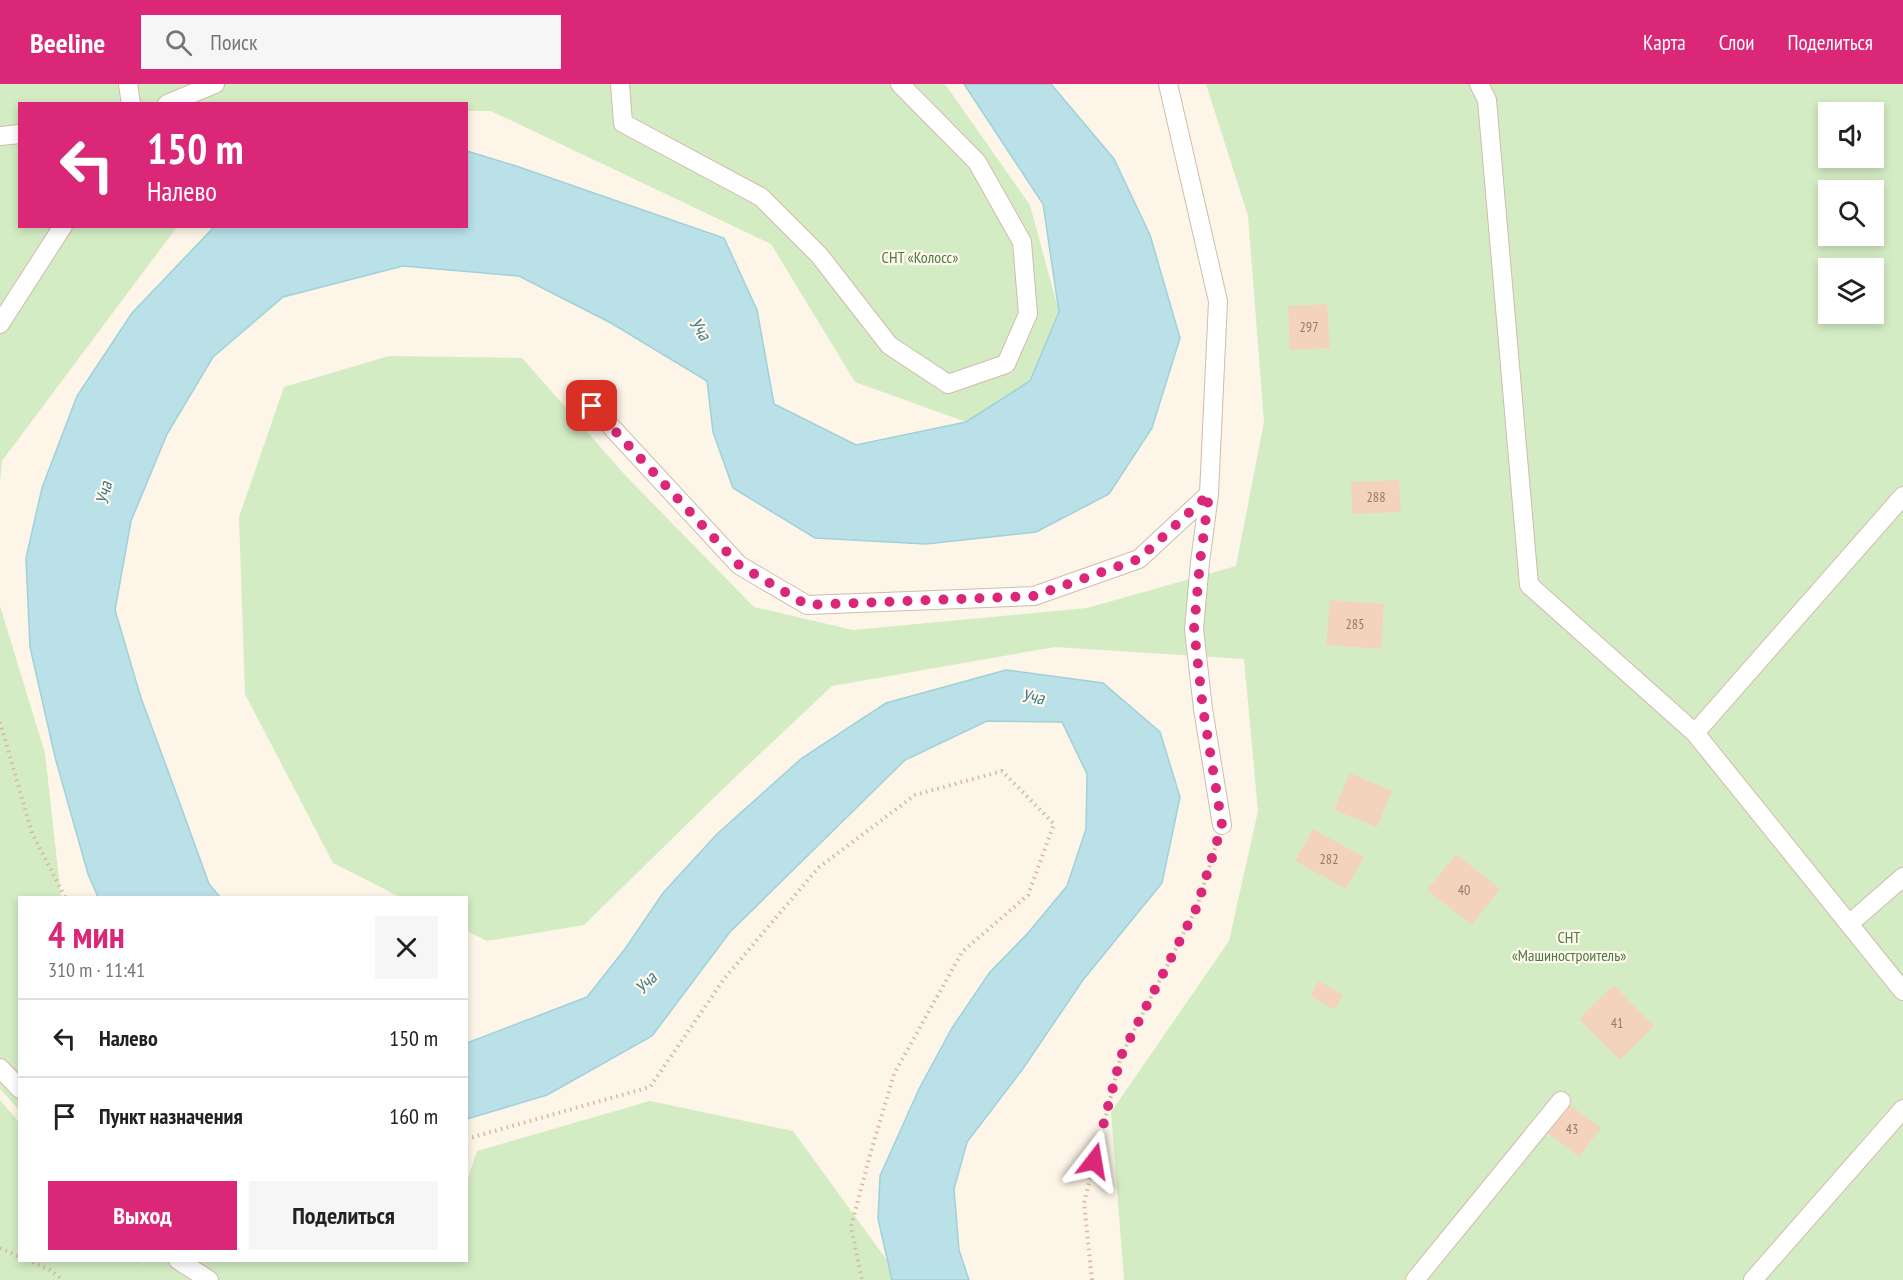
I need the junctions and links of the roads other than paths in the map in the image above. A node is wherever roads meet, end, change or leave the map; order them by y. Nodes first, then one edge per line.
1 (128, 84) edge
2 (215, 84) edge
3 (621, 84) edge
4 (900, 84) edge
5 (1168, 84) edge
6 (1479, 84) edge
7 (131, 102) edge
8 (172, 102) edge
9 (18, 134) edge
10 (0, 136) edge
11 (62, 228) edge
12 (0, 324) edge
13 (592, 406) dead end
14 (1209, 494) junction
15 (1903, 496) edge
16 (1695, 734) junction
17 (1222, 825) road end
18 (1903, 877) edge
19 (1849, 924) junction
20 (1903, 991) edge
21 (0, 1068) edge
22 (18, 1087) edge
23 (1561, 1101) dead end
24 (1903, 1109) edge
25 (181, 1262) edge
26 (209, 1280) edge
27 (1415, 1280) edge
28 (1753, 1280) edge

1 - 7 lane
2 - 8 lane
3 - 4 lane
5 - 14 lane
6 - 16 lane
9 - 10 lane
11 - 12 lane
13 - 14 lane
14 - 17 lane
15 - 16 lane
16 - 19 lane
18 - 19 lane
19 - 20 lane
21 - 22 lane
23 - 27 lane
24 - 28 lane
25 - 26 lane

